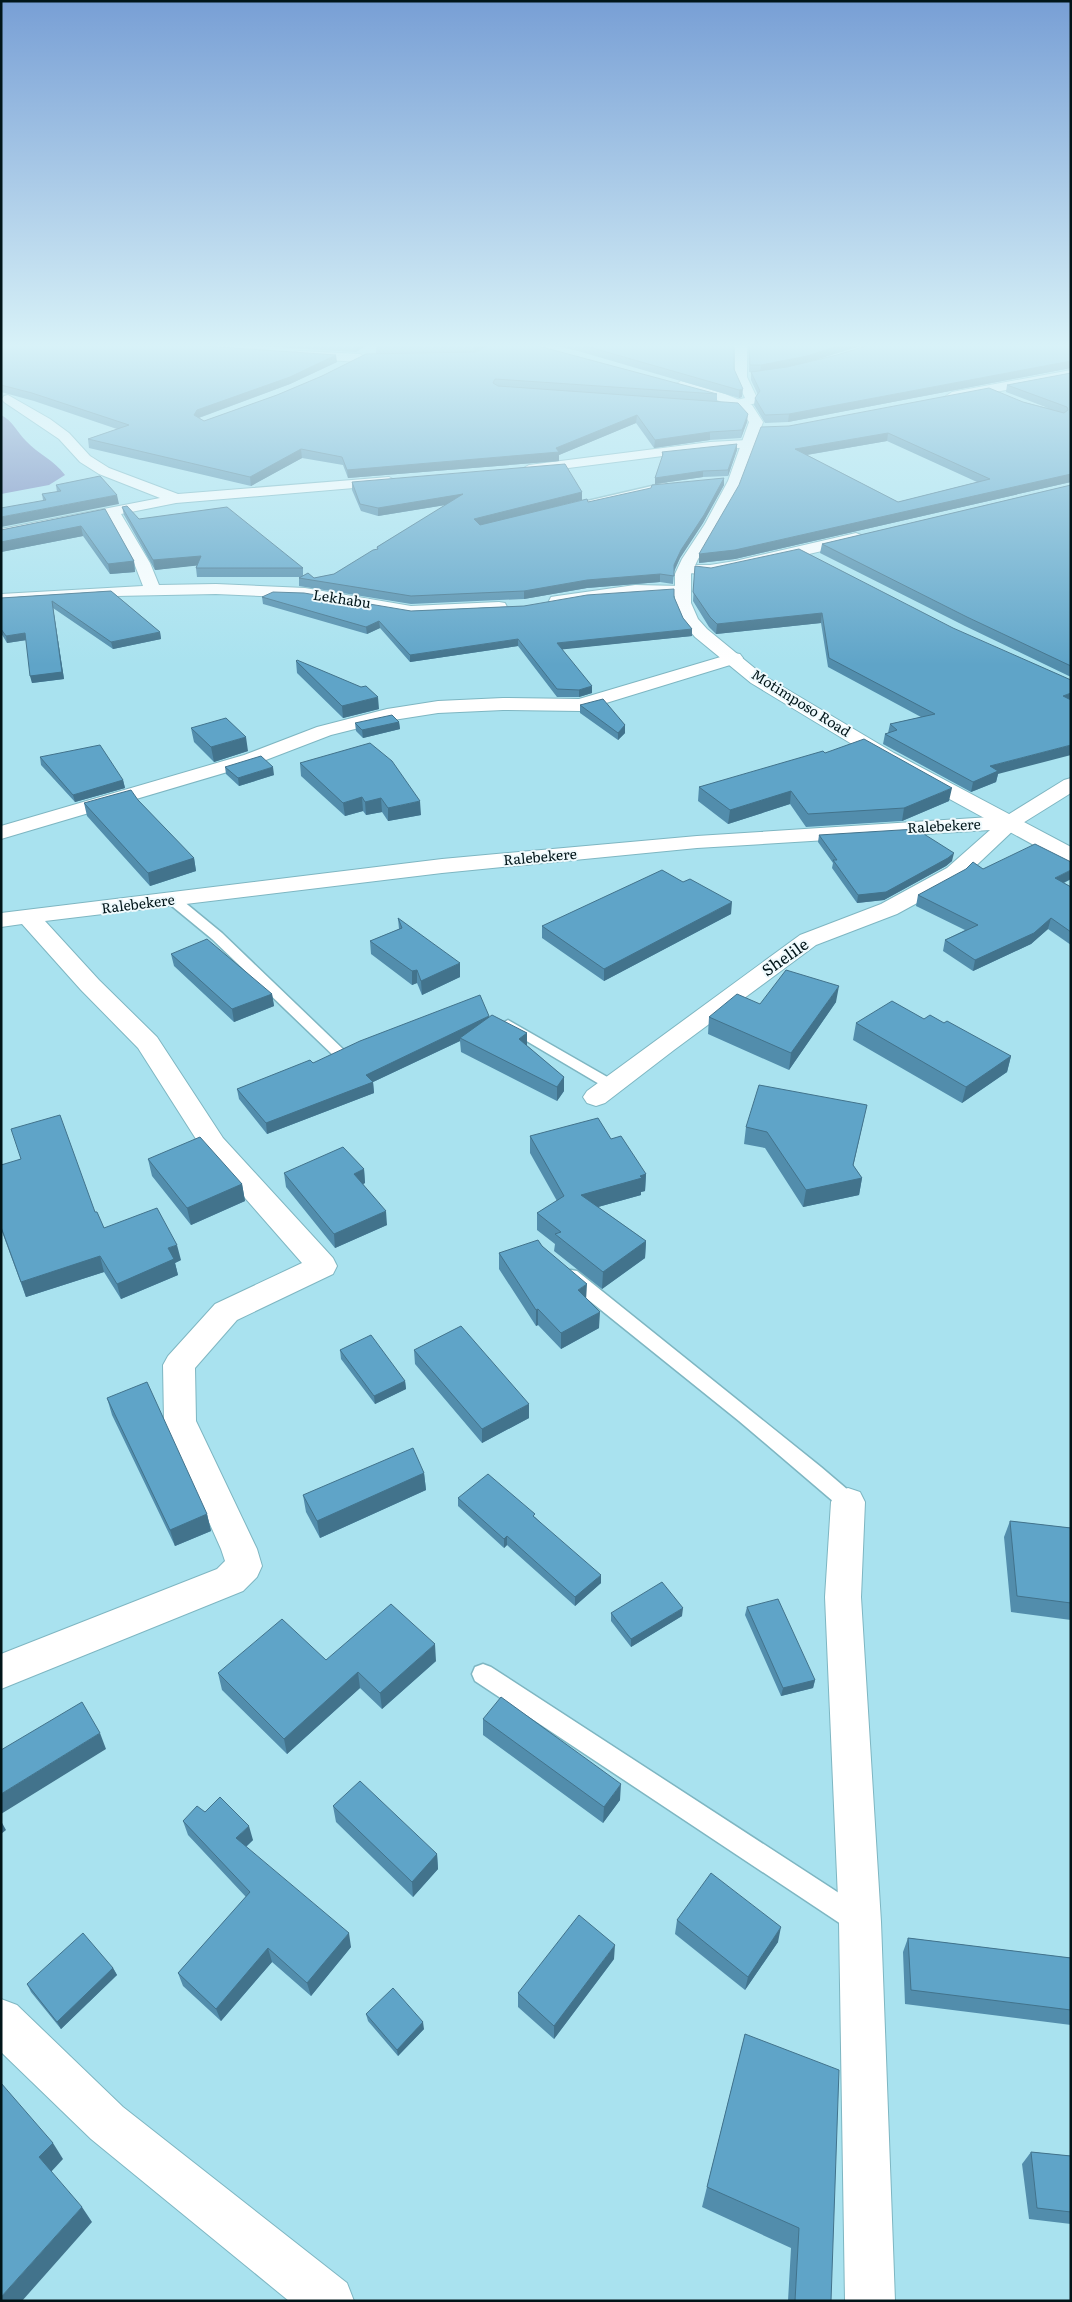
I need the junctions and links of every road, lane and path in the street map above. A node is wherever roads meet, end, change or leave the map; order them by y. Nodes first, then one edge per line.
1 (77, 450) edge
2 (678, 450) edge
3 (748, 450) edge
4 (516, 470) edge
5 (400, 480) edge
6 (678, 484) edge
7 (176, 499) junction
8 (575, 505) edge
9 (112, 512) junction
10 (1, 534) edge
11 (867, 535) edge
12 (801, 551) junction
13 (827, 564) edge
14 (686, 568) junction
15 (153, 590) junction
16 (682, 591) junction
17 (1, 599) edge
18 (542, 603) edge
19 (515, 607) edge
20 (734, 658) junction
21 (1071, 784) edge
22 (1011, 822) junction
23 (1, 833) edge
24 (1071, 856) edge
25 (172, 899) junction
26 (15, 919) edge
27 (503, 1021) edge
28 (341, 1055) edge
29 (603, 1091) joint
30 (557, 1264) edge
31 (848, 1502) joint
32 (1, 1672) edge
33 (483, 1674) dead end
34 (860, 1922) junction
35 (1, 2021) edge
36 (329, 2301) edge
37 (870, 2301) edge

1 - 7 street
2 - 4 street
3 - 14 street, Motimposo Road
5 - 7 street
6 - 8 lane
7 - 9 street
9 - 10 street
9 - 15 street
11 - 12 street
12 - 13 street
12 - 14 street
14 - 16 street, Motimposo Road
15 - 17 street, Lekhabu
15 - 19 street, Lekhabu
16 - 18 street
16 - 20 street, Motimposo Road
20 - 22 street, Motimposo Road
20 - 23 street
21 - 22 street, Ralebekere
22 - 24 street, Motimposo Road
22 - 25 street, Ralebekere
22 - 29 street, Shelile
25 - 26 street, Ralebekere
25 - 28 lane
26 - 32 street
27 - 29 lane
30 - 31 lane
31 - 34 street
33 - 34 lane
34 - 37 street
35 - 36 street

